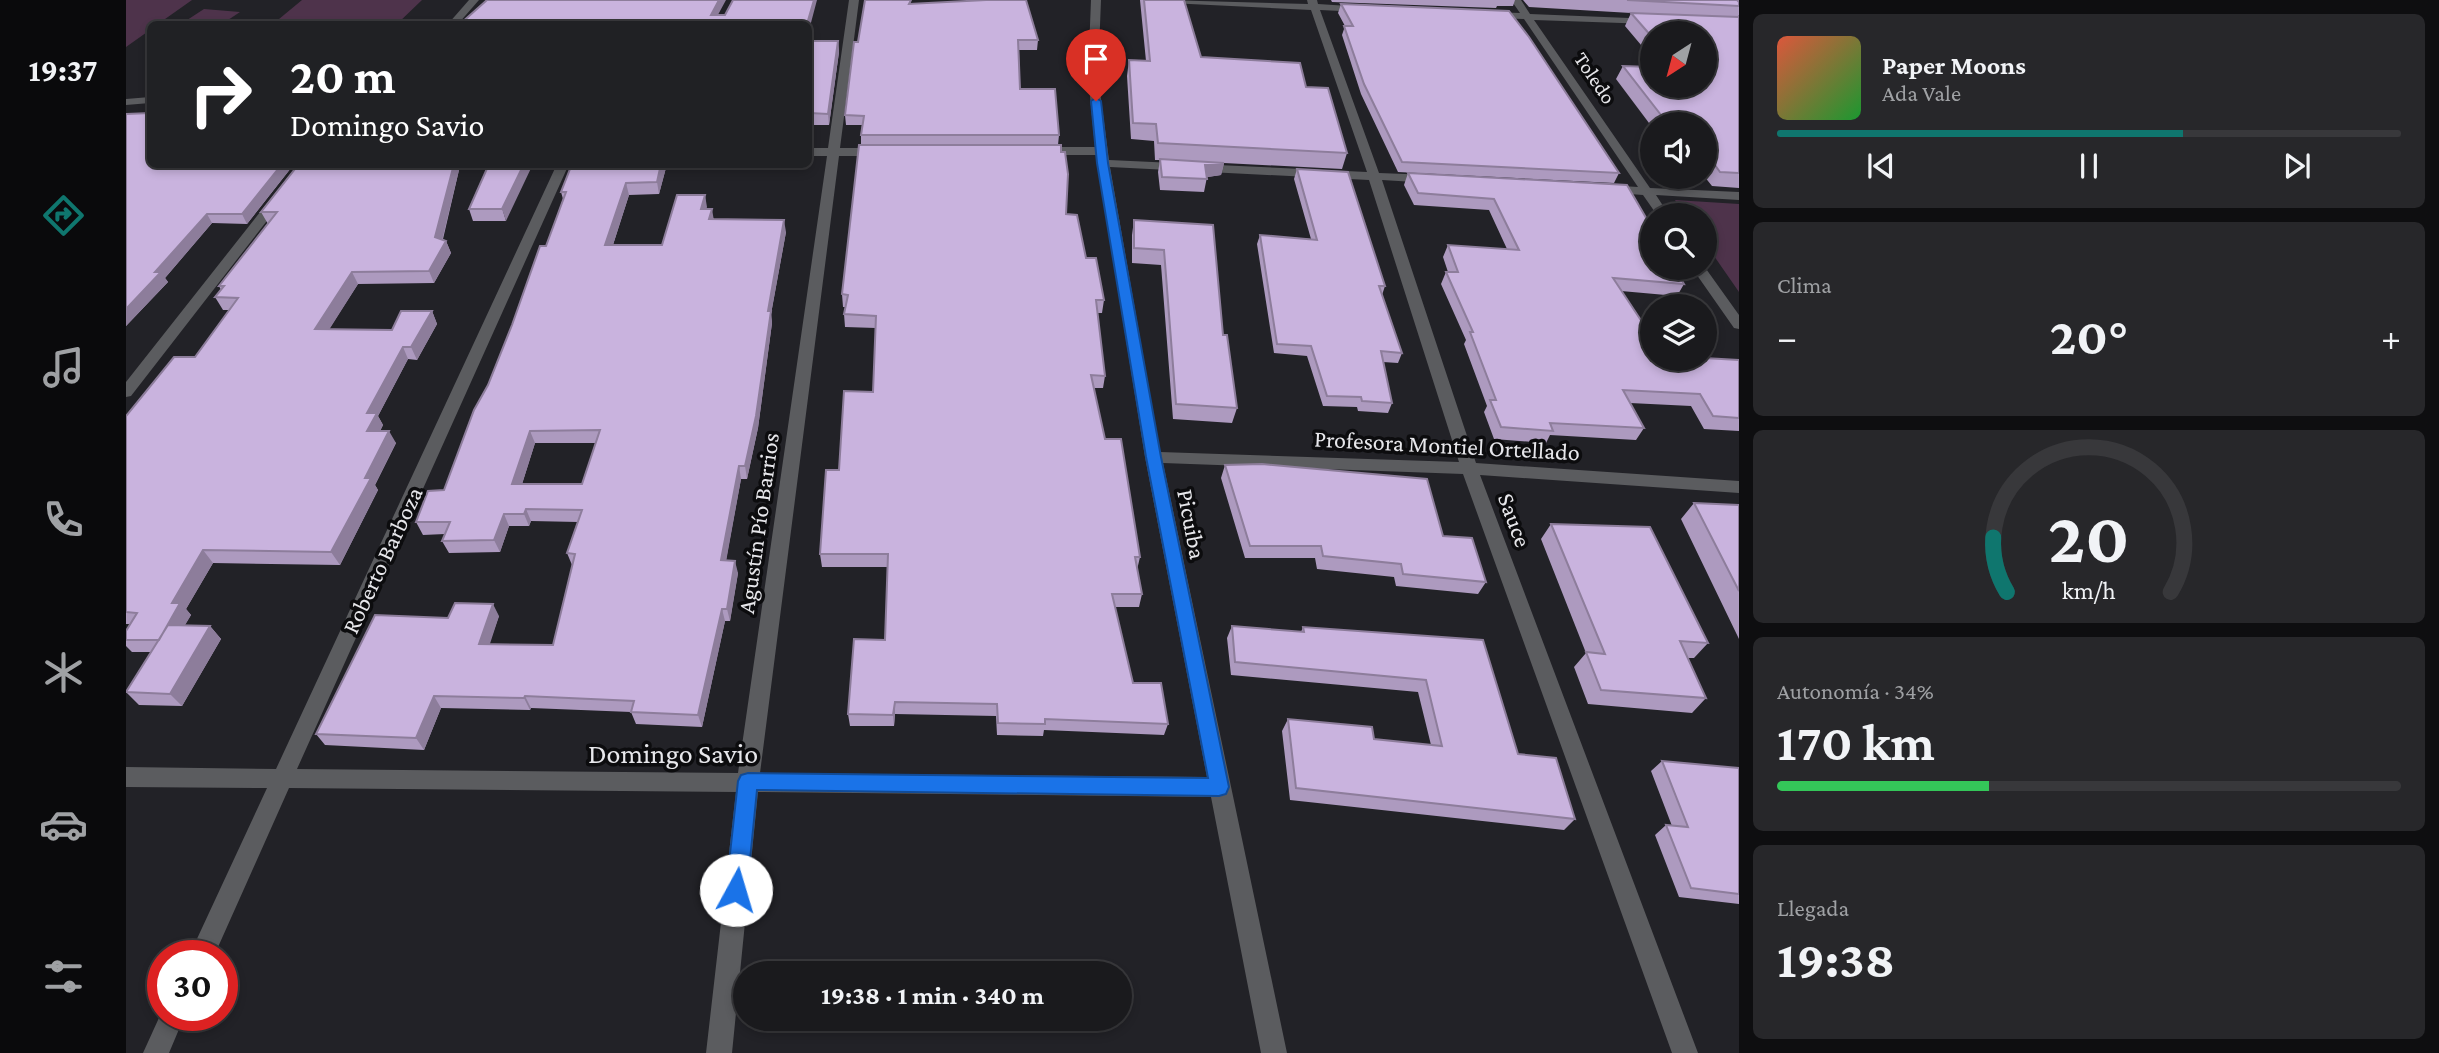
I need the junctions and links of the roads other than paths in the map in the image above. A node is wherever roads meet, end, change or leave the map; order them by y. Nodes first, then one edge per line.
1 (474, 0) edge
2 (854, 0) edge
3 (1096, 0) edge
4 (1169, 0) edge
5 (1516, 0) edge
6 (1314, 3) edge
7 (1368, 9) edge
8 (1474, 14) edge
9 (1527, 16) junction
10 (456, 21) edge
11 (1640, 21) edge
12 (147, 100) edge
13 (126, 102) edge
14 (812, 152) edge
15 (833, 152) junction
16 (900, 152) edge
17 (1021, 152) edge
18 (1102, 157) junction
19 (302, 168) edge
20 (561, 168) edge
21 (1374, 176) junction
22 (1442, 180) edge
23 (1592, 188) edge
24 (1647, 191) junction
25 (1739, 196) edge
26 (1656, 203) edge
27 (1707, 280) edge
28 (1739, 325) edge
29 (126, 392) edge
30 (1153, 457) junction
31 (1469, 468) junction
32 (1739, 487) edge
33 (126, 777) edge
34 (282, 778) junction
35 (748, 781) junction
36 (1219, 787) junction
37 (208, 940) edge
38 (166, 1031) edge
39 (156, 1053) edge
40 (719, 1053) edge
41 (1274, 1053) edge
42 (1685, 1053) edge

1 - 10 street
2 - 15 street, Agustín Pío Barrios
3 - 18 street, Picuiba
4 - 6 street
5 - 9 street, Toledo
6 - 7 street
6 - 21 street, Sauce
8 - 9 street
9 - 11 street
9 - 24 street, Toledo
12 - 13 street
14 - 15 street
15 - 16 street
15 - 35 street, Agustín Pío Barrios
17 - 18 street
18 - 21 street
18 - 30 street, Picuiba
19 - 29 street
20 - 34 street, Roberto Barboza
21 - 22 street
21 - 31 street, Sauce
23 - 24 street
24 - 25 street
24 - 26 street, Toledo
27 - 28 street
30 - 31 street, Profesora Montiel Ortellado
30 - 36 street, Picuiba
31 - 32 street, Profesora Montiel Ortellado
31 - 42 street, Sauce
33 - 34 street, Domingo Savio
34 - 35 street, Domingo Savio
34 - 37 street, Roberto Barboza
35 - 36 street, Domingo Savio
35 - 40 street, Agustín Pío Barrios
36 - 41 street, Picuiba
38 - 39 street

